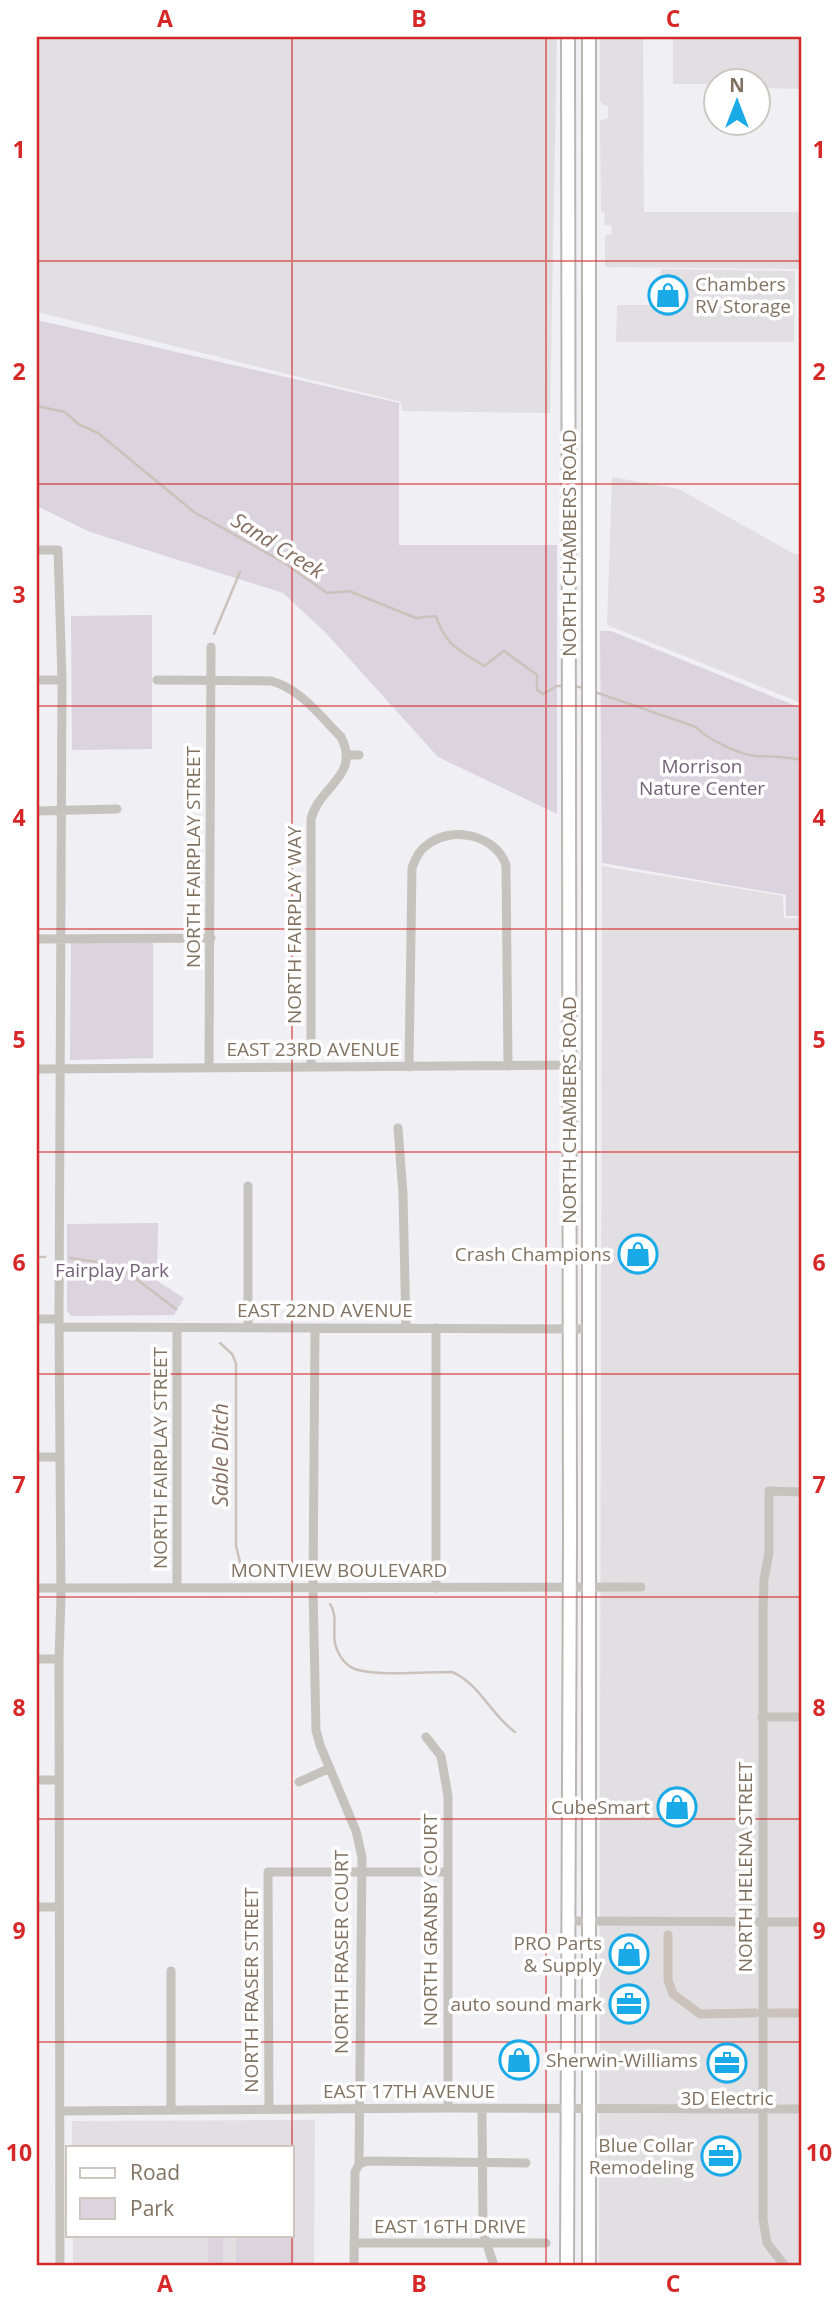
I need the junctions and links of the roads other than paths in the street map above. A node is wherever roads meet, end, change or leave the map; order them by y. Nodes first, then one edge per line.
1 (568, 37) edge
2 (589, 37) edge
3 (568, 110) junction
4 (589, 113) junction
5 (37, 550) edge
6 (569, 564) junction
7 (590, 564) junction
8 (211, 647) dead end
9 (211, 679) junction
10 (37, 680) edge
11 (62, 680) junction
12 (157, 680) dead end
13 (346, 755) junction
14 (359, 755) dead end
15 (117, 809) dead end
16 (37, 811) edge
17 (61, 811) junction
18 (211, 938) junction
19 (37, 939) edge
20 (62, 939) junction
21 (569, 1065) junction
22 (590, 1065) junction
23 (311, 1066) junction
24 (508, 1066) junction
25 (209, 1067) junction
26 (409, 1067) junction
27 (37, 1069) edge
28 (60, 1069) junction
29 (398, 1128) dead end
30 (248, 1186) dead end
31 (37, 1319) edge
32 (59, 1323) junction
33 (248, 1327) junction
34 (177, 1328) junction
35 (315, 1328) junction
36 (405, 1328) junction
37 (436, 1328) junction
38 (569, 1329) junction
39 (590, 1329) junction
40 (37, 1457) edge
41 (59, 1457) junction
42 (801, 1492) edge
43 (641, 1587) dead end
44 (37, 1588) edge
45 (61, 1588) junction
46 (177, 1588) junction
47 (313, 1588) junction
48 (436, 1588) junction
49 (569, 1588) junction
50 (591, 1588) junction
51 (37, 1659) edge
52 (59, 1659) junction
53 (762, 1717) junction
54 (801, 1717) edge
55 (426, 1737) dead end
56 (330, 1768) junction
57 (37, 1780) edge
58 (59, 1780) junction
59 (299, 1782) dead end
60 (362, 1872) junction
61 (448, 1872) junction
62 (37, 1907) edge
63 (59, 1907) junction
64 (569, 1921) junction
65 (590, 1921) junction
66 (762, 1922) junction
67 (801, 1922) edge
68 (171, 1971) dead end
69 (448, 2108) junction
70 (482, 2108) junction
71 (568, 2108) junction
72 (589, 2108) junction
73 (171, 2109) junction
74 (269, 2109) junction
75 (358, 2109) junction
76 (762, 2109) junction
77 (801, 2109) edge
78 (60, 2111) junction
79 (482, 2163) junction
80 (526, 2163) dead end
81 (359, 2164) junction
82 (354, 2243) junction
83 (546, 2243) dead end
84 (486, 2244) junction
85 (60, 2266) edge
86 (354, 2266) edge
87 (494, 2266) edge
88 (567, 2266) edge
89 (590, 2266) edge
90 (785, 2266) edge

1 - 3 main road, NORTH CHAMBERS ROAD
2 - 4 main road, NORTH CHAMBERS ROAD
3 - 4 main road
3 - 6 main road, NORTH CHAMBERS ROAD
4 - 7 main road, NORTH CHAMBERS ROAD
5 - 11 street
6 - 7 main road
6 - 21 main road, NORTH CHAMBERS ROAD
7 - 22 main road, NORTH CHAMBERS ROAD
8 - 9 street, NORTH FAIRPLAY STREET
9 - 12 street
9 - 13 street
9 - 18 street, NORTH FAIRPLAY STREET
10 - 11 street
11 - 17 street
13 - 14 street
13 - 23 street, NORTH FAIRPLAY WAY
15 - 17 street
16 - 17 street
17 - 20 street
18 - 20 street
18 - 25 street, NORTH FAIRPLAY STREET
19 - 20 street
20 - 28 street
21 - 22 street, EAST 23RD AVENUE
21 - 24 street, EAST 23RD AVENUE
21 - 38 main road, NORTH CHAMBERS ROAD
22 - 39 main road, NORTH CHAMBERS ROAD
23 - 25 street, EAST 23RD AVENUE
23 - 26 street, EAST 23RD AVENUE
24 - 26 street, EAST 23RD AVENUE
24 - 26 street
25 - 28 street, EAST 23RD AVENUE
27 - 28 street, EAST 23RD AVENUE
28 - 32 street
29 - 36 street
30 - 33 street
31 - 32 street, EAST 22ND AVENUE
32 - 34 street, EAST 22ND AVENUE
32 - 41 street
33 - 34 street, EAST 22ND AVENUE
33 - 35 street, EAST 22ND AVENUE
34 - 46 street, NORTH FAIRPLAY STREET
35 - 36 street, EAST 22ND AVENUE
35 - 47 street
36 - 37 street, EAST 22ND AVENUE
37 - 38 street, EAST 22ND AVENUE
37 - 48 street
38 - 39 street, EAST 22ND AVENUE
38 - 49 main road, NORTH CHAMBERS ROAD
39 - 50 main road, NORTH CHAMBERS ROAD
40 - 41 street
41 - 45 street
42 - 53 street, NORTH HELENA STREET
43 - 50 street, MONTVIEW BOULEVARD
44 - 45 street, MONTVIEW BOULEVARD
45 - 46 street, MONTVIEW BOULEVARD
45 - 52 street
46 - 47 street, MONTVIEW BOULEVARD
47 - 48 street, MONTVIEW BOULEVARD
47 - 56 street, NORTH FRASER COURT
48 - 49 street, MONTVIEW BOULEVARD
49 - 50 street, MONTVIEW BOULEVARD
49 - 64 main road, NORTH CHAMBERS ROAD
50 - 65 main road, NORTH CHAMBERS ROAD
51 - 52 street
52 - 58 street
53 - 54 street
53 - 66 street, NORTH HELENA STREET
55 - 61 street, NORTH GRANBY COURT
56 - 59 street
56 - 60 street, NORTH FRASER COURT
57 - 58 street
58 - 63 street
60 - 61 street
60 - 74 street, NORTH FRASER STREET
60 - 75 street, NORTH FRASER COURT
61 - 69 street, NORTH GRANBY COURT
62 - 63 street
63 - 78 street
64 - 65 street
64 - 71 main road, NORTH CHAMBERS ROAD
65 - 66 street
65 - 72 main road, NORTH CHAMBERS ROAD
66 - 67 street
66 - 76 street, NORTH HELENA STREET
68 - 73 street
69 - 70 street, EAST 17TH AVENUE
69 - 75 street, EAST 17TH AVENUE
70 - 71 street, EAST 17TH AVENUE
70 - 79 street
71 - 72 street, EAST 17TH AVENUE
71 - 88 main road, NORTH CHAMBERS ROAD
72 - 76 street, EAST 17TH AVENUE
72 - 89 main road, NORTH CHAMBERS ROAD
73 - 74 street, EAST 17TH AVENUE
73 - 78 street, EAST 17TH AVENUE
74 - 75 street, EAST 17TH AVENUE
75 - 81 street, NORTH FRASER COURT
76 - 77 street, EAST 17TH AVENUE
76 - 90 street, NORTH HELENA STREET
78 - 85 street
79 - 80 street
79 - 81 street
79 - 84 street
81 - 82 street, NORTH FRASER COURT
82 - 84 street, EAST 16TH DRIVE
82 - 86 street, NORTH FRASER COURT
83 - 84 street, EAST 16TH DRIVE
84 - 87 street

